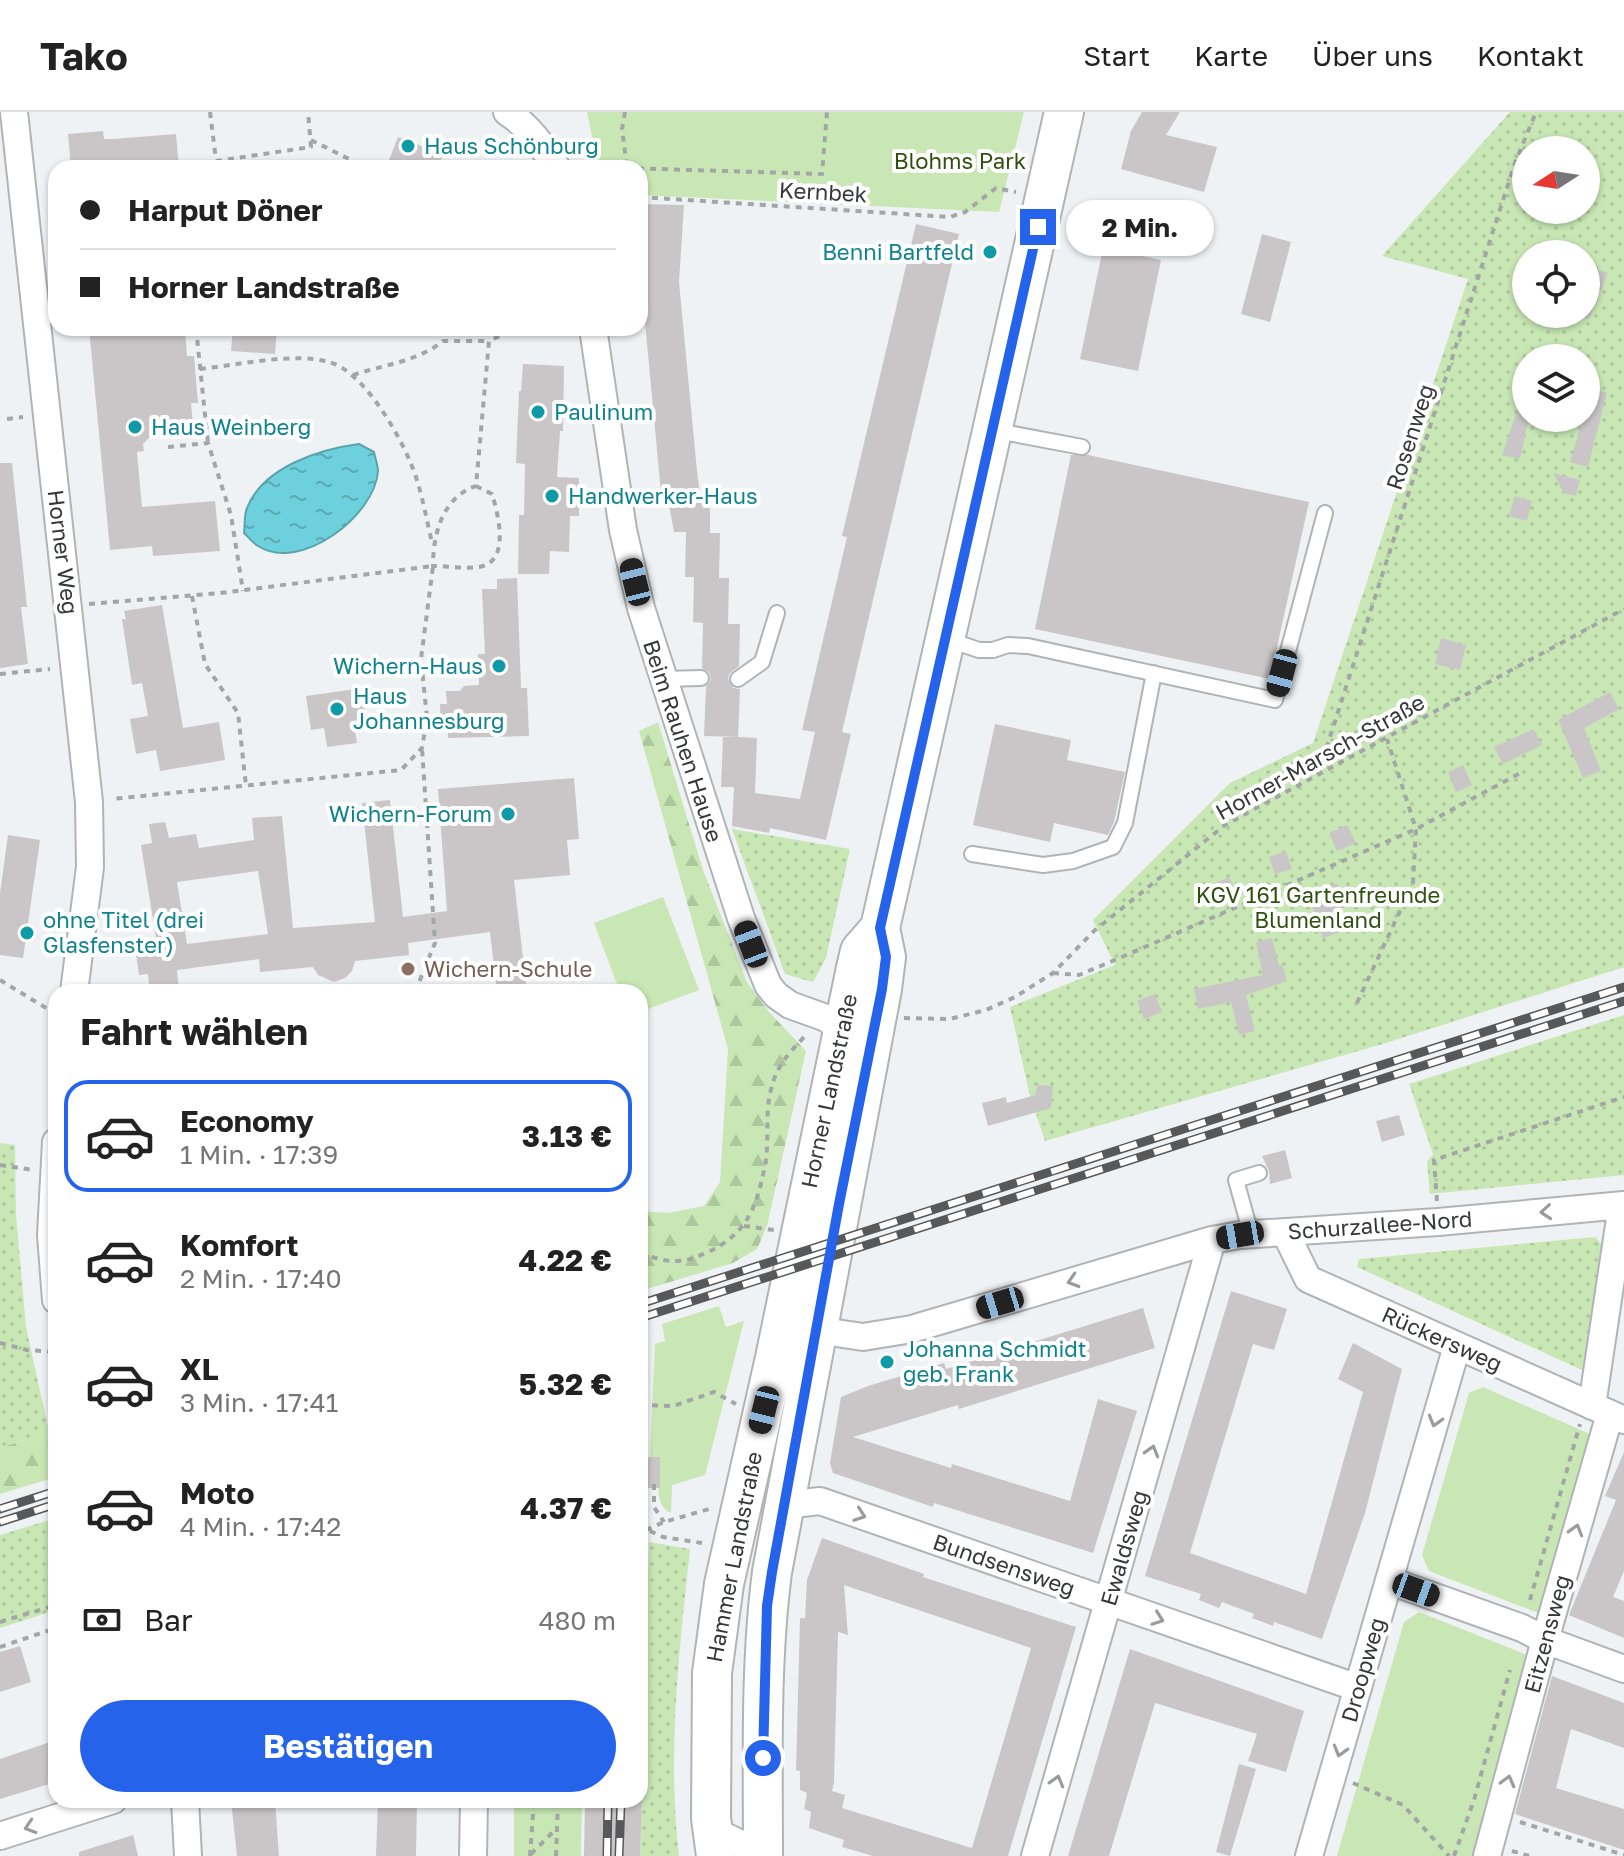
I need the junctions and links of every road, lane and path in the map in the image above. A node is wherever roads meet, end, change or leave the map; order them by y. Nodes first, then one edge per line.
1 (14, 112) edge
2 (210, 112) edge
3 (308, 112) edge
4 (625, 112) edge
5 (827, 112) edge
6 (1064, 112) edge
7 (1536, 112) edge
8 (519, 116) edge
9 (311, 140) junction
10 (216, 160) edge
11 (223, 160) edge
12 (351, 160) edge
13 (551, 160) edge
14 (625, 160) edge
15 (648, 169) edge
16 (996, 188) dead end
17 (648, 198) edge
18 (197, 336) edge
19 (496, 336) edge
20 (594, 336) edge
21 (489, 341) junction
22 (200, 369) junction
23 (353, 375) junction
24 (992, 430) junction
25 (208, 443) junction
26 (168, 447) dead end
27 (1082, 447) dead end
28 (476, 486) junction
29 (1325, 513) dead end
30 (433, 545) junction
31 (433, 566) junction
32 (243, 591) junction
33 (192, 596) junction
34 (70, 605) junction
35 (1624, 609) edge
36 (777, 613) dead end
37 (945, 639) junction
38 (76, 666) junction
39 (1154, 673) junction
40 (0, 674) edge
41 (701, 678) dead end
42 (663, 679) junction
43 (738, 679) dead end
44 (1387, 739) junction
45 (422, 748) junction
46 (1524, 771) dead end
47 (1318, 773) junction
48 (246, 786) junction
49 (89, 802) junction
50 (1416, 829) junction
51 (972, 854) dead end
52 (880, 928) junction
53 (1053, 973) junction
54 (0, 980) edge
55 (75, 984) edge
56 (418, 984) edge
57 (1357, 1003) dead end
58 (48, 1009) edge
59 (877, 1014) junction
60 (823, 1032) junction
61 (1624, 1097) edge
62 (859, 1104) junction
63 (0, 1165) edge
64 (48, 1172) edge
65 (1259, 1173) dead end
66 (1623, 1205) edge
67 (1438, 1222) junction
68 (744, 1226) junction
69 (767, 1229) dead end
70 (1285, 1232) junction
71 (1251, 1234) junction
72 (1212, 1240) junction
73 (831, 1250) joint
74 (648, 1256) edge
75 (794, 1262) joint
76 (816, 1330) junction
77 (0, 1343) edge
78 (1457, 1346) junction
79 (48, 1351) edge
80 (775, 1358) junction
81 (648, 1405) edge
82 (739, 1405) dead end
83 (1609, 1413) edge
84 (747, 1480) junction
85 (654, 1484) dead end
86 (784, 1505) junction
87 (709, 1509) dead end
88 (664, 1522) junction
89 (702, 1543) dead end
90 (1390, 1581) junction
91 (1110, 1602) junction
92 (48, 1607) edge
93 (0, 1622) edge
94 (48, 1631) edge
95 (1533, 1634) junction
96 (0, 1647) edge
97 (1624, 1669) edge
98 (1358, 1688) junction
99 (1333, 1774) junction
100 (88, 1808) edge
101 (185, 1808) edge
102 (474, 1808) edge
103 (534, 1808) edge
104 (558, 1808) edge
105 (1499, 1813) junction
106 (557, 1828) junction
107 (0, 1836) edge
108 (714, 1843) edge
109 (531, 1855) edge
110 (1624, 1855) edge
111 (188, 1856) edge
112 (473, 1856) edge
113 (556, 1856) edge
114 (764, 1856) edge
115 (1035, 1856) edge
116 (1309, 1856) edge
117 (1451, 1856) edge
118 (1487, 1856) edge

1 - 34 street, Horner Weg
2 - 10 path
3 - 9 path
4 - 14 path
5 - 15 path
6 - 24 main road, Horner Landstraße
7 - 47 path, Rosenweg
8 - 13 street
9 - 11 path
9 - 12 path
16 - 17 path, Kernbek
18 - 22 path
19 - 21 path
20 - 42 street, Beim Rauhen Hause
21 - 23 path
21 - 28 path
22 - 23 path
22 - 25 path
23 - 30 path
24 - 27 lane
24 - 37 main road, Horner Landstraße
25 - 26 path
25 - 32 path
28 - 30 path
28 - 31 path
29 - 39 lane
30 - 31 path
31 - 32 path
31 - 45 path
32 - 33 path
33 - 34 path
33 - 48 path
34 - 38 street, Horner Weg
35 - 44 path, Horner-Marsch-Straße
36 - 43 lane
37 - 39 lane
37 - 52 main road, Horner Landstraße
38 - 40 path
38 - 49 street, Horner Weg
39 - 51 lane
41 - 42 lane
42 - 60 street, Beim Rauhen Hause
44 - 47 path, Horner-Marsch-Straße
44 - 50 path
45 - 48 path
45 - 56 path
46 - 50 path
47 - 53 path, Horner-Marsch-Straße
48 - 49 path
49 - 55 street, Horner Weg
50 - 53 path
50 - 57 path
52 - 59 main road, Horner Landstraße
52 - 60 main road, Horner Landstraße
53 - 59 path, Horner-Marsch-Straße
54 - 58 path
59 - 62 main road, Horner Landstraße
60 - 62 street
60 - 68 path
60 - 75 main road, Horner Landstraße
61 - 67 path
62 - 73 main road, Horner Landstraße
63 - 64 path
65 - 71 lane
66 -> 67 street, Schurzallee-Nord
66 - 83 street, Eitzensweg
67 - 70 street, Schurzallee-Nord
68 - 69 path
68 - 74 path
70 - 71 street, Schurzallee-Nord
70 - 78 street, Rückersweg
71 - 72 street, Schurzallee-Nord
72 -> 76 street, Schurzallee-Nord
91 -> 72 street, Ewaldsweg
73 - 76 main road, Hammer Landstraße
75 - 80 main road, Hammer Landstraße
76 - 80 street
76 - 86 main road, Hammer Landstraße
77 - 79 path
78 - 83 street, Rückersweg
78 -> 90 street, Droopweg
80 - 84 main road, Hammer Landstraße
81 - 82 path
95 -> 83 street, Eitzensweg
83 - 95 path
84 - 108 main road, Hammer Landstraße
84 - 114 main road
85 - 88 path
86 -> 91 street, Bundsensweg
86 - 114 main road, Hammer Landstraße
87 - 88 path
88 - 89 path
90 - 95 street
90 - 98 street, Droopweg
91 -> 98 street, Bundsensweg
115 -> 91 street, Ewaldsweg
92 - 93 path
94 - 96 path
95 - 97 street
105 -> 95 street, Eitzensweg
95 - 117 path
98 -> 99 street, Droopweg
99 - 116 street, Droopweg
99 - 117 path
100 -> 107 street
101 - 111 street
102 - 112 street
103 - 109 path
104 - 106 path
105 - 110 path
105 - 118 street, Eitzensweg
106 - 109 path
106 - 113 path
108 - 114 street

